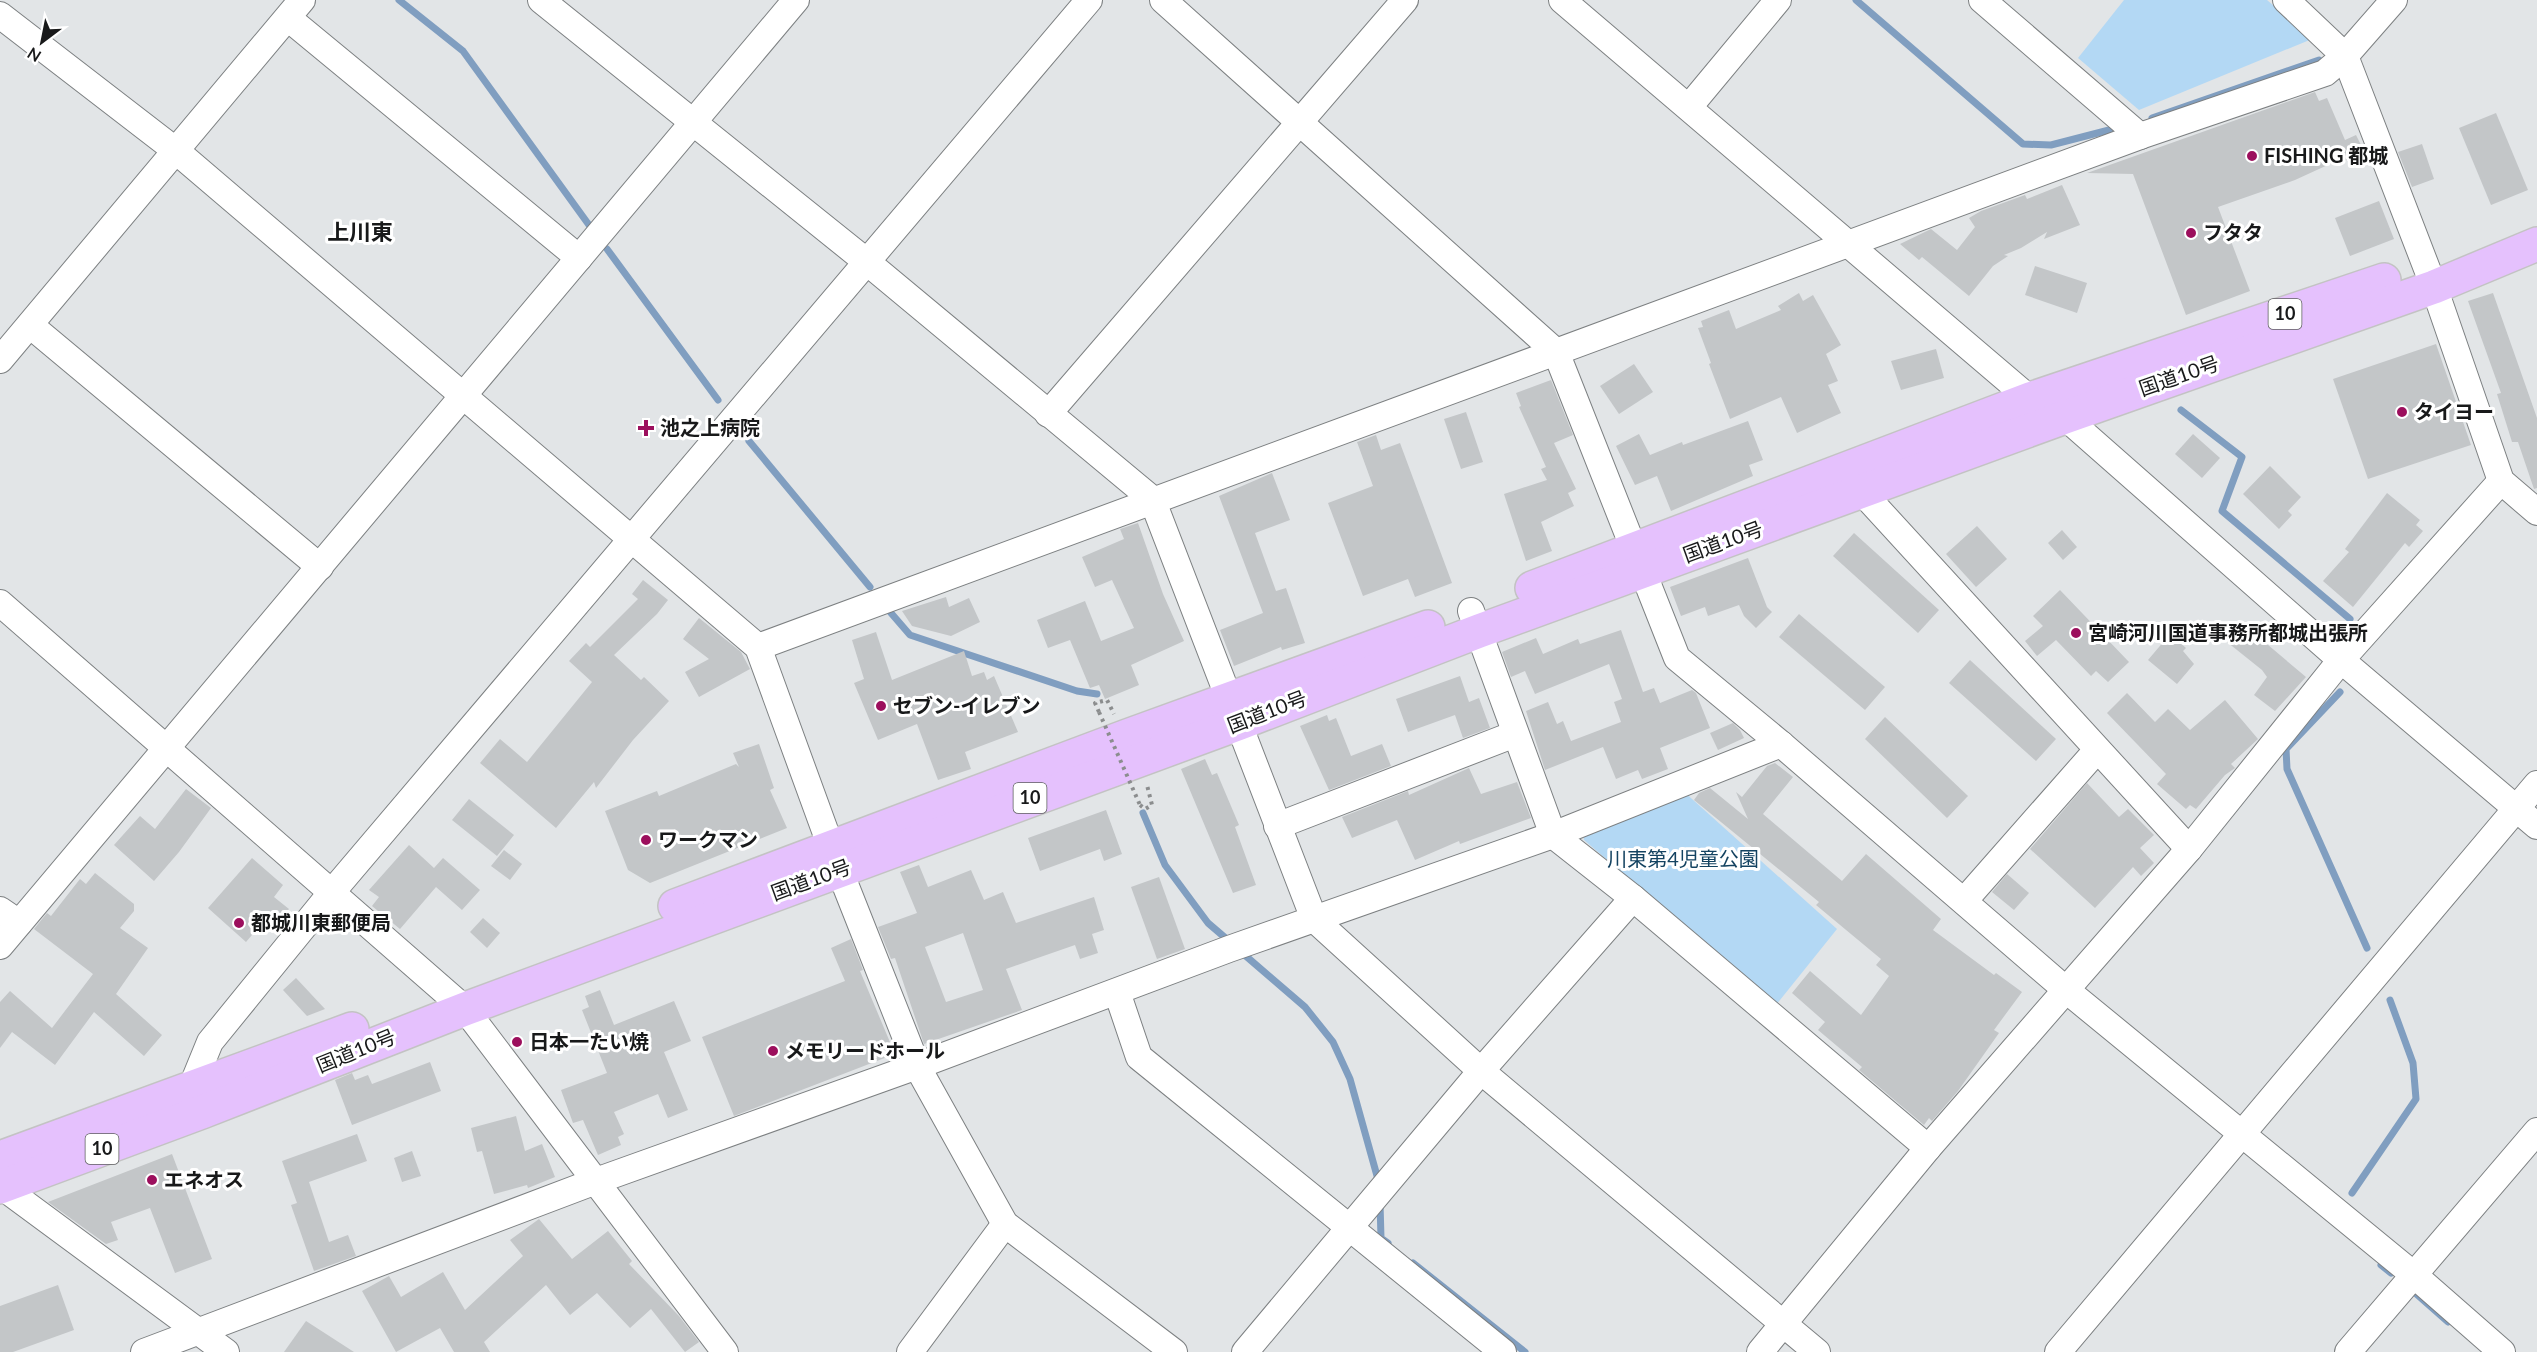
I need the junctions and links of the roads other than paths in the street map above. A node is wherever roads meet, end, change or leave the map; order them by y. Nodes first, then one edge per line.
1 (541, 0) edge
2 (796, 0) edge
3 (1089, 0) edge
4 (1162, 0) edge
5 (1405, 0) edge
6 (1562, 0) edge
7 (1778, 0) edge
8 (1982, 0) edge
9 (2286, 0) edge
10 (2394, 0) edge
11 (295, 9) edge
12 (0, 15) edge
13 (2345, 56) junction
14 (1689, 107) junction
15 (693, 122) junction
16 (1298, 124) junction
17 (2140, 136) junction
18 (175, 150) junction
19 (2537, 222) edge
20 (1849, 244) junction
21 (2537, 244) edge
22 (579, 258) junction
23 (867, 262) junction
24 (2430, 276) junction
25 (30, 325) junction
26 (1556, 352) junction
27 (0, 360) edge
28 (464, 397) junction
29 (2030, 399) junction
30 (1048, 414) junction
31 (2065, 417) junction
32 (2501, 481) junction
33 (1862, 492) junction
34 (1152, 500) junction
35 (2537, 512) edge
36 (632, 541) junction
37 (1639, 560) junction
38 (320, 567) junction
39 (0, 603) edge
40 (1475, 621) junction
41 (758, 647) junction
42 (2341, 660) junction
43 (1234, 711) junction
44 (1515, 734) junction
45 (1781, 744) junction
46 (167, 748) junction
47 (2097, 750) junction
48 (2537, 784) edge
49 (2516, 808) junction
50 (1276, 826) junction
51 (2537, 826) edge
52 (1553, 835) junction
53 (2189, 849) junction
54 (835, 858) junction
55 (332, 892) junction
56 (1633, 898) junction
57 (1964, 901) junction
58 (9, 917) edge
59 (1314, 919) junction
60 (0, 946) edge
61 (2065, 989) junction
62 (1117, 992) junction
63 (457, 1001) junction
64 (917, 1066) junction
65 (1481, 1071) junction
66 (197, 1100) junction
67 (2537, 1131) edge
68 (2242, 1136) junction
69 (1928, 1148) junction
70 (1, 1179) edge
71 (596, 1181) junction
72 (1354, 1223) junction
73 (1005, 1224) junction
74 (2414, 1275) junction
75 (1784, 1324) junction
76 (199, 1333) junction
77 (144, 1352) edge
78 (226, 1352) edge
79 (725, 1352) edge
80 (910, 1352) edge
81 (1174, 1352) edge
82 (1245, 1352) edge
83 (1503, 1352) edge
84 (1760, 1352) edge
85 (1817, 1352) edge
86 (2058, 1352) edge
87 (2348, 1352) edge
88 (2502, 1352) edge

1 - 15 street
2 - 15 street
3 - 23 street
4 - 16 street
5 - 16 street
6 - 14 street
7 - 14 street
8 - 17 street
9 - 13 street
10 - 13 street
11 - 18 street
11 - 22 street
12 - 18 street
13 - 17 street
13 - 24 street
14 - 20 street
15 - 22 street
15 - 23 street
16 - 26 street
16 - 30 street
17 - 20 street
18 - 25 street
18 - 28 street
19 - 24 highway, 国道10号 / 10
20 - 26 street
20 - 29 street
21 - 24 highway, 国道10号 / 10
22 - 28 street
23 - 30 street
23 - 36 street
24 - 29 highway, 国道10号 / 10
24 - 31 highway, 国道10号 / 10
24 - 32 street
25 - 27 street
25 - 38 street
26 - 34 street
26 - 37 street
28 - 36 street
28 - 38 street
29 - 31 street
29 - 37 highway, 国道10号 / 10
30 - 34 street
31 - 33 highway, 国道10号 / 10
31 - 42 street
32 - 35 street
32 - 42 street
33 - 37 highway, 国道10号 / 10
33 - 47 street
34 - 41 street
34 - 43 street
36 - 41 street
36 - 55 street
37 - 40 highway, 国道10号 / 10
37 - 45 street
38 - 46 street
39 - 46 street
40 - 43 highway, 国道10号 / 10
40 - 44 street
41 - 54 street
42 - 49 street
42 - 53 street
43 - 50 street
43 - 54 highway, 国道10号 / 10
44 - 50 street
44 - 52 street
45 - 52 street
45 - 57 street
46 - 55 street
46 - 58 street
47 - 53 street
47 - 57 street
48 - 49 street
49 - 51 street
49 - 68 street
50 - 59 street
52 - 56 street
52 - 59 street
53 - 61 street
54 - 63 highway, 国道10号 / 10
54 - 64 street
55 - 63 street
55 - 66 street
56 - 65 street
56 - 69 street
57 - 61 street
58 - 60 street
59 - 62 street
59 - 65 street
61 - 68 street
61 - 69 street
62 - 64 street
62 - 72 street
63 - 66 highway, 国道10号 / 10
63 - 71 street
64 - 71 street
64 - 73 street
65 - 72 street
65 - 75 street
66 - 70 highway, 国道10号 / 10
67 - 74 street
68 - 74 street
68 - 86 street
69 - 75 street
70 - 76 street
71 - 76 street
71 - 79 street
72 - 82 street
72 - 83 street
73 - 80 street
73 - 81 street
74 - 87 street
74 - 88 street
75 - 84 street
75 - 85 street
76 - 77 street
76 - 78 street

